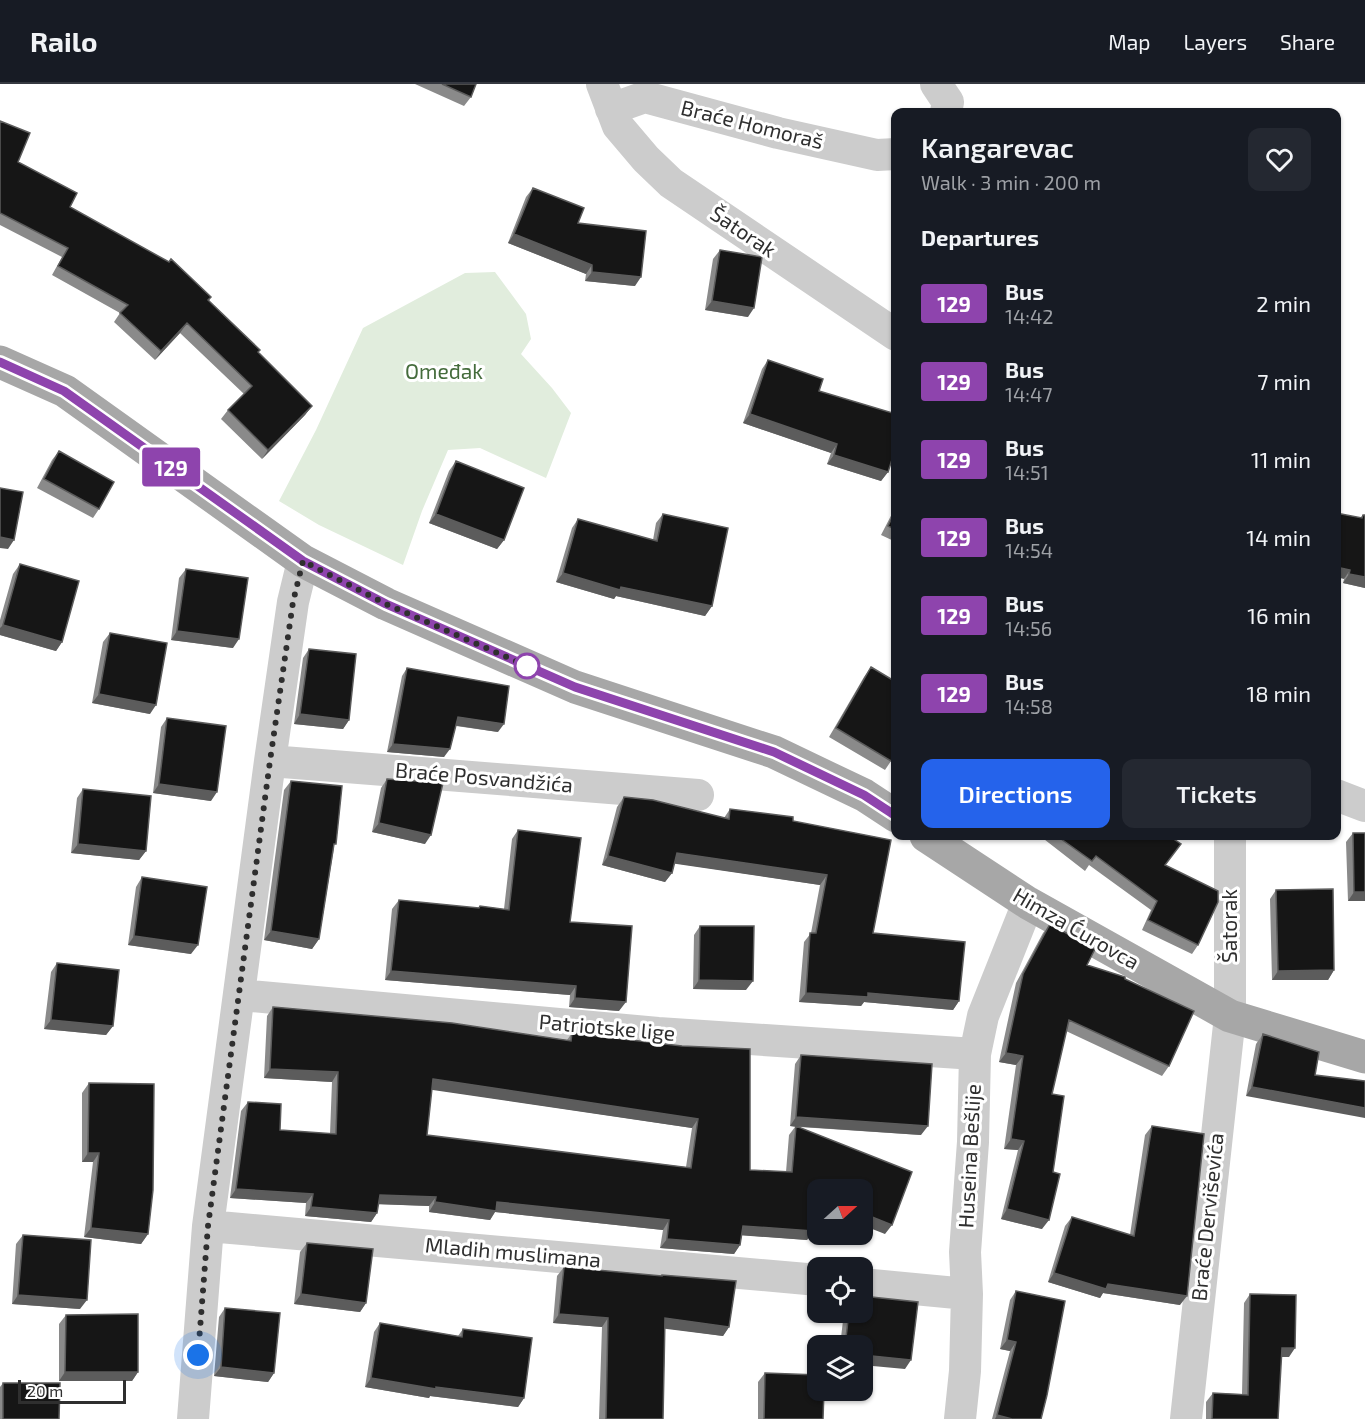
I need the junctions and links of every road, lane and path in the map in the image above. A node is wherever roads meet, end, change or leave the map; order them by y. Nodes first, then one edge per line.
1 (936, 84) edge
2 (606, 96) edge
3 (947, 108) edge
4 (891, 154) edge
5 (891, 332) edge
6 (0, 362) edge
7 (303, 561) junction
8 (270, 761) junction
9 (698, 795) dead end
10 (1341, 797) edge
11 (1365, 806) edge
12 (891, 813) edge
13 (932, 840) edge
14 (1230, 840) edge
15 (1028, 903) junction
16 (240, 995) junction
17 (1230, 1016) junction
18 (975, 1054) junction
19 (1365, 1057) edge
20 (208, 1226) junction
21 (807, 1279) edge
22 (873, 1285) edge
23 (967, 1294) junction
24 (193, 1419) edge
25 (960, 1419) edge
26 (1186, 1419) edge

1 - 3 street
2 - 4 street, Braće Homoraš
2 - 5 street, Šatorak
6 - 7 main road
7 - 8 street
7 - 12 main road
8 - 9 street, Braće Posvandžića
8 - 16 street
10 - 11 street
13 - 15 main road, Himza Ćurovca
14 - 17 street, Šatorak
15 - 17 main road, Himza Ćurovca
15 - 18 street, Huseina Bešlije
16 - 18 street, Patriotske lige
16 - 20 street
17 - 19 main road, Himza Ćurovca
17 - 26 street, Braće Derviševića
18 - 23 street, Huseina Bešlije
20 - 21 street, Mladih muslimana
20 - 24 street
22 - 23 street
23 - 25 street, Huseina Bešlije

